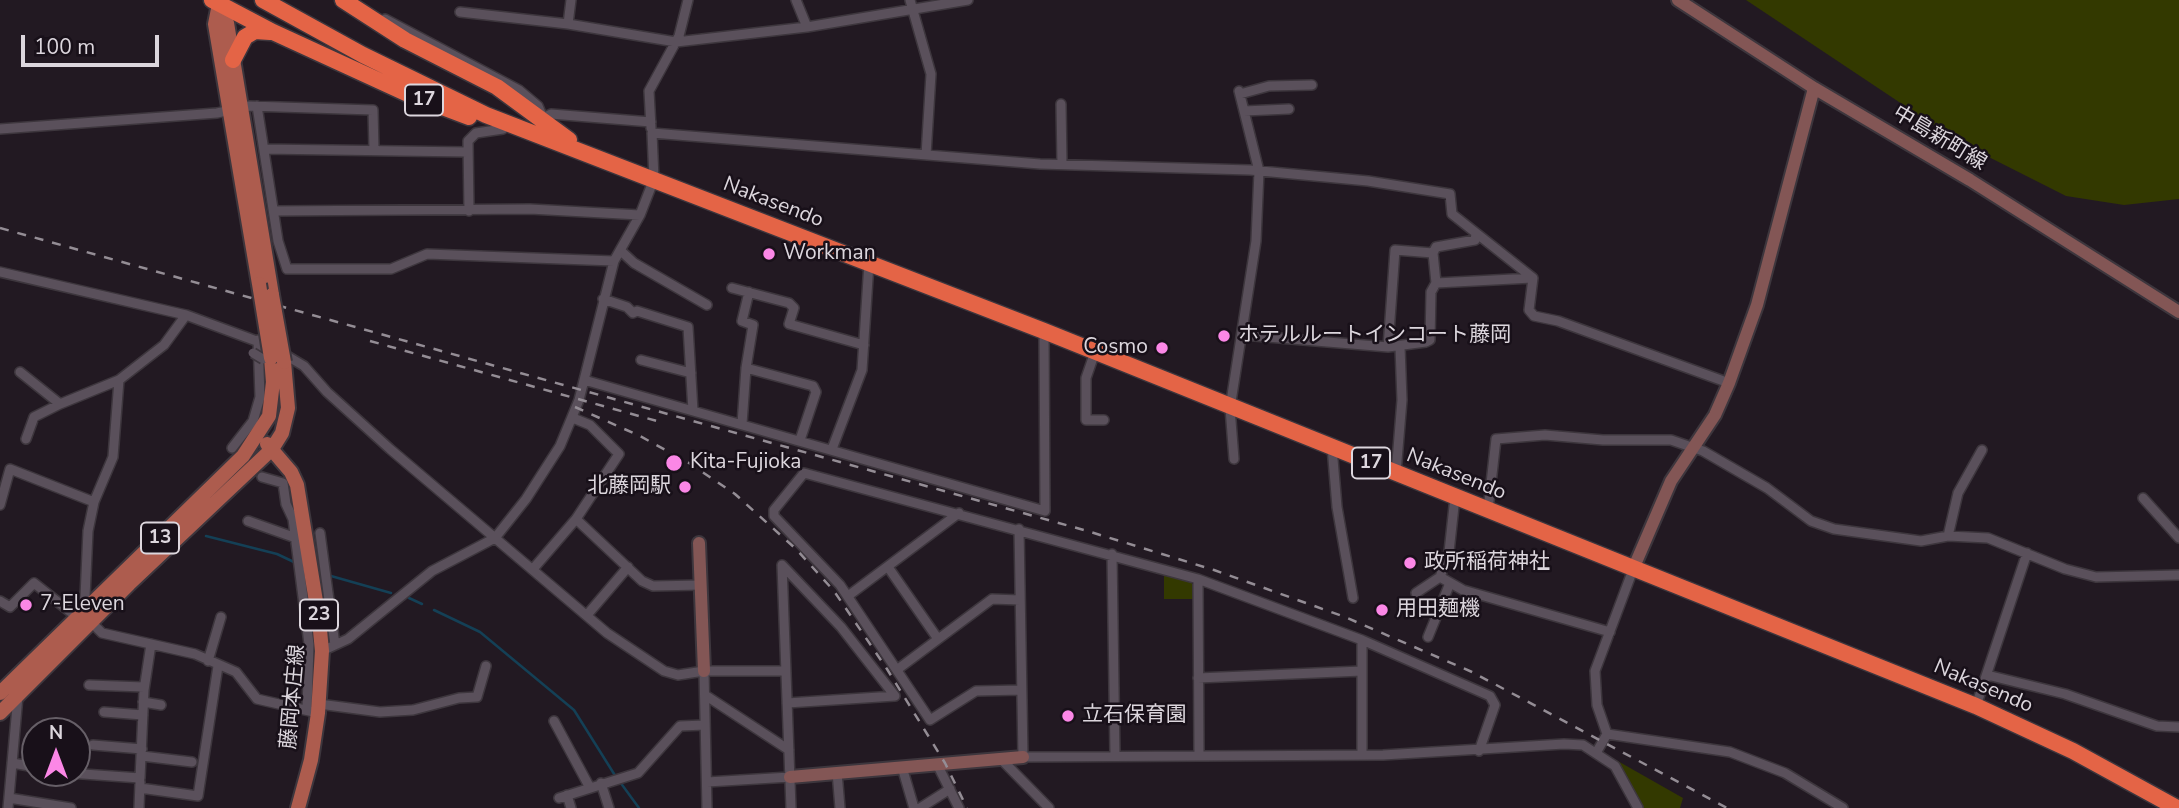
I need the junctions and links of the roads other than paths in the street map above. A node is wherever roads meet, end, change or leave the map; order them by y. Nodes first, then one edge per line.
1 (263, 0) edge
2 (283, 0) edge
3 (343, 0) edge
4 (356, 0) edge
5 (571, 0) edge
6 (688, 0) edge
7 (796, 0) edge
8 (910, 0) edge
9 (968, 0) edge
10 (1678, 0) edge
11 (217, 1) edge
12 (956, 1) edge
13 (912, 11) junction
14 (460, 12) dead end
15 (568, 24) junction
16 (807, 27) junction
17 (273, 32) junction
18 (676, 42) junction
19 (233, 60) junction
20 (1312, 85) dead end
21 (1814, 88) junction
22 (1061, 104) dead end
23 (243, 108) junction
24 (1289, 108) dead end
25 (1244, 111) junction
26 (543, 118) junction
27 (651, 122) junction
28 (0, 129) edge
29 (503, 129) junction
30 (652, 133) junction
31 (554, 139) junction
32 (264, 149) junction
33 (374, 150) junction
34 (582, 151) junction
35 (468, 152) junction
36 (926, 155) junction
37 (1062, 164) junction
38 (1259, 171) junction
39 (654, 179) junction
40 (274, 211) junction
41 (469, 211) junction
42 (640, 215) junction
43 (1476, 233) junction
44 (621, 251) junction
45 (1433, 253) junction
46 (614, 261) junction
47 (869, 263) junction
48 (0, 272) edge
49 (1533, 278) junction
50 (1436, 283) junction
51 (732, 288) dead end
52 (749, 292) junction
53 (603, 299) junction
54 (707, 305) dead end
55 (2179, 312) edge
56 (186, 315) junction
57 (1044, 331) junction
58 (1243, 335) junction
59 (258, 340) junction
60 (864, 345) junction
61 (1388, 346) junction
62 (1400, 347) junction
63 (253, 352) dead end
64 (1095, 352) junction
65 (273, 360) junction
66 (641, 360) dead end
67 (746, 368) junction
68 (20, 372) dead end
69 (691, 373) junction
70 (119, 380) junction
71 (584, 380) junction
72 (1729, 383) junction
73 (60, 404) junction
74 (1230, 408) junction
75 (693, 411) junction
76 (573, 418) junction
77 (1104, 421) dead end
78 (742, 424) junction
79 (258, 437) junction
80 (26, 439) dead end
81 (800, 440) junction
82 (1332, 447) junction
83 (232, 448) dead end
84 (1693, 448) junction
85 (272, 449) junction
86 (832, 449) junction
87 (1982, 450) dead end
88 (1234, 460) dead end
89 (1396, 473) junction
90 (262, 477) dead end
91 (1455, 497) junction
92 (2143, 498) dead end
93 (94, 502) junction
94 (0, 505) edge
95 (1488, 510) junction
96 (958, 513) junction
97 (576, 519) junction
98 (248, 521) dead end
99 (1019, 529) junction
100 (320, 533) dead end
101 (1948, 536) junction
102 (296, 538) junction
103 (495, 538) junction
104 (2179, 538) edge
105 (699, 542) dead end
106 (2027, 553) junction
107 (1112, 554) junction
108 (628, 567) junction
109 (888, 567) junction
110 (1634, 567) junction
111 (533, 569) junction
112 (2179, 575) edge
113 (1440, 577) junction
114 (1198, 579) junction
115 (1450, 583) junction
116 (701, 585) junction
117 (1416, 593) dead end
118 (848, 596) junction
119 (1353, 598) dead end
120 (1020, 600) junction
121 (0, 601) edge
122 (587, 615) junction
123 (221, 617) dead end
124 (84, 620) junction
125 (1610, 632) junction
126 (1428, 638) dead end
127 (939, 639) junction
128 (1362, 640) junction
129 (150, 644) junction
130 (328, 648) junction
131 (208, 661) junction
132 (218, 666) junction
133 (486, 666) dead end
134 (898, 669) junction
135 (704, 671) junction
136 (786, 671) junction
137 (1362, 671) junction
138 (1987, 675) junction
139 (1198, 678) junction
140 (89, 685) dead end
141 (144, 687) junction
142 (1021, 690) junction
143 (0, 693) edge
144 (705, 695) junction
145 (18, 696) junction
146 (143, 702) junction
147 (787, 704) junction
148 (161, 705) dead end
149 (1976, 706) junction
150 (314, 709) junction
151 (104, 712) dead end
152 (0, 713) edge
153 (143, 715) junction
154 (554, 721) dead end
155 (705, 725) junction
156 (2179, 727) edge
157 (1607, 734) junction
158 (93, 745) dead end
159 (789, 750) junction
160 (1479, 751) junction
161 (142, 752) junction
162 (1596, 753) junction
163 (1199, 755) junction
164 (1362, 755) junction
165 (1115, 756) junction
166 (1023, 757) junction
167 (1000, 758) junction
168 (192, 762) dead end
169 (12, 763) junction
170 (936, 764) junction
171 (21, 765) edge
172 (902, 767) junction
173 (837, 772) junction
174 (91, 776) edge
175 (790, 777) junction
176 (706, 782) junction
177 (140, 783) junction
178 (601, 783) junction
179 (589, 786) junction
180 (950, 789) junction
181 (9, 797) junction
182 (9, 808) edge
183 (71, 808) edge
184 (139, 808) edge
185 (298, 808) edge
186 (571, 808) edge
187 (609, 808) edge
188 (707, 808) edge
189 (791, 808) edge
190 (840, 808) edge
191 (914, 808) edge
192 (920, 808) edge
193 (959, 808) edge
194 (1049, 808) edge
195 (1638, 808) edge
196 (1843, 808) edge
197 (2177, 808) edge

1 - 31 highway, Nakasendo / 17
2 - 31 highway, Nakasendo / 17
3 - 26 highway
4 - 26 street
5 - 15 street
6 - 18 street
7 - 16 street
8 - 13 street
9 - 12 street
10 - 21 street, 中島新町線
11 - 17 highway, 17
11 - 19 main road, 13
11 - 23 main road, 13
12 - 13 street
13 - 16 street
13 - 36 street
14 - 15 street
15 - 18 street
16 - 18 street
17 - 19 highway
17 - 29 highway, 17
18 - 27 street
19 - 23 main road, 13
20 - 25 street
21 - 55 street, 中島新町線
21 - 72 street
22 - 37 street
23 - 28 street
23 - 32 street
23 - 33 street
23 - 65 main road, 13, bridge
23 - 65 main road, 13, bridge
24 - 25 street
25 - 38 street
26 - 27 street
26 - 34 highway
27 - 30 street
29 - 34 highway, 17
29 - 35 street
30 - 36 street
30 - 39 street
31 - 34 highway, Nakasendo / 17
32 - 33 street
32 - 40 street
33 - 35 street
34 - 39 highway, Nakasendo / 17
35 - 41 street
36 - 37 street
37 - 38 street
38 - 43 street
38 - 58 street
39 - 42 street
39 - 47 highway, Nakasendo / 17
40 - 41 street
40 - 46 street
41 - 42 street
42 - 44 street
43 - 45 street
43 - 49 street
44 - 46 street
44 - 54 street
45 - 50 street
45 - 61 street
46 - 53 street
47 - 57 highway, Nakasendo / 17
47 - 60 street
48 - 56 street
49 - 50 street
49 - 72 street
50 - 62 street
51 - 52 street
52 - 60 street
52 - 67 street
53 - 69 street
53 - 71 street
56 - 59 street
56 - 70 street
57 - 64 highway, Nakasendo / 17
57 - 86 street
58 - 61 street
58 - 74 street
59 - 83 street
59 - 103 street
60 - 86 street
61 - 62 street
62 - 89 street
63 - 65 street, bridge
64 - 74 highway, Nakasendo / 17
64 - 77 street
65 - 79 main road, 13
65 - 85 main road, 13
66 - 69 street
67 - 78 street
67 - 81 street
68 - 73 street
69 - 75 street
70 - 73 street
70 - 93 street
71 - 75 street
71 - 76 street
72 - 84 street
73 - 80 street
74 - 82 highway, Nakasendo / 17
74 - 88 street
75 - 78 street
76 - 97 street
76 - 103 street
78 - 81 street
79 - 85 main road, 藤岡本庄線 / 23
79 - 124 main road, 13
81 - 86 street
82 - 89 highway, Nakasendo / 17
82 - 119 street
84 - 95 street
84 - 101 street
84 - 110 street
85 - 124 main road, 13
85 - 130 main road, 藤岡本庄線 / 23
87 - 101 street
89 - 91 highway, Nakasendo / 17
90 - 102 street
91 - 95 highway, Nakasendo / 17
91 - 113 street
92 - 104 street
93 - 94 street
93 - 124 street
95 - 110 highway, Nakasendo / 17
96 - 99 street
96 - 109 street
96 - 118 street
97 - 108 street
97 - 111 street
98 - 102 street
99 - 107 street
99 - 120 street
100 - 130 street
101 - 106 street
102 - 150 street
103 - 111 street
103 - 130 street
105 - 116 street
106 - 112 street
106 - 138 street
107 - 114 street
107 - 165 street
108 - 116 street
108 - 122 street
109 - 118 street
109 - 127 street
110 - 125 street
110 - 149 highway, Nakasendo / 17
111 - 122 street
113 - 115 street
113 - 117 street
114 - 128 street
114 - 139 street
115 - 125 street
115 - 126 street
116 - 135 street
118 - 134 street
120 - 127 street
120 - 142 street
121 - 124 street
122 - 135 street
123 - 131 street
124 - 129 street
124 - 143 main road, 13
124 - 145 main road, 13
125 - 157 street
127 - 134 street
128 - 137 street
128 - 160 street
129 - 131 street
129 - 141 street
130 - 150 main road, 藤岡本庄線 / 23
131 - 132 street
132 - 150 street
132 - 177 street
133 - 150 street
134 - 142 street
135 - 136 street
135 - 144 street
136 - 147 street
136 - 147 street
137 - 139 street
137 - 164 street
138 - 149 street
138 - 156 street
139 - 163 street
140 - 141 street
141 - 146 street
142 - 166 street
144 - 155 street
144 - 159 street
145 - 152 main road, 13
145 - 169 street
146 - 148 street
146 - 153 street
147 - 159 street
149 - 197 highway, Nakasendo / 17
150 - 185 main road, 藤岡本庄線 / 23
151 - 153 street
153 - 161 street
154 - 179 street
155 - 176 street
155 - 178 street
157 - 162 street
157 - 196 street
158 - 161 street
159 - 175 street
160 - 162 street
160 - 164 street
161 - 168 street
161 - 177 street
162 - 195 street
163 - 164 street
163 - 165 street
165 - 166 street
166 - 167 street
167 - 170 street
167 - 194 street
169 - 171 street
169 - 181 street
170 - 172 street
170 - 180 street
172 - 173 street
172 - 191 street
173 - 175 street
173 - 190 street
174 - 177 street
175 - 176 street
175 - 189 street
176 - 188 street
177 - 184 street
178 - 179 street
178 - 187 street
179 - 186 street
180 - 192 street
180 - 193 street
181 - 182 street
181 - 183 street

